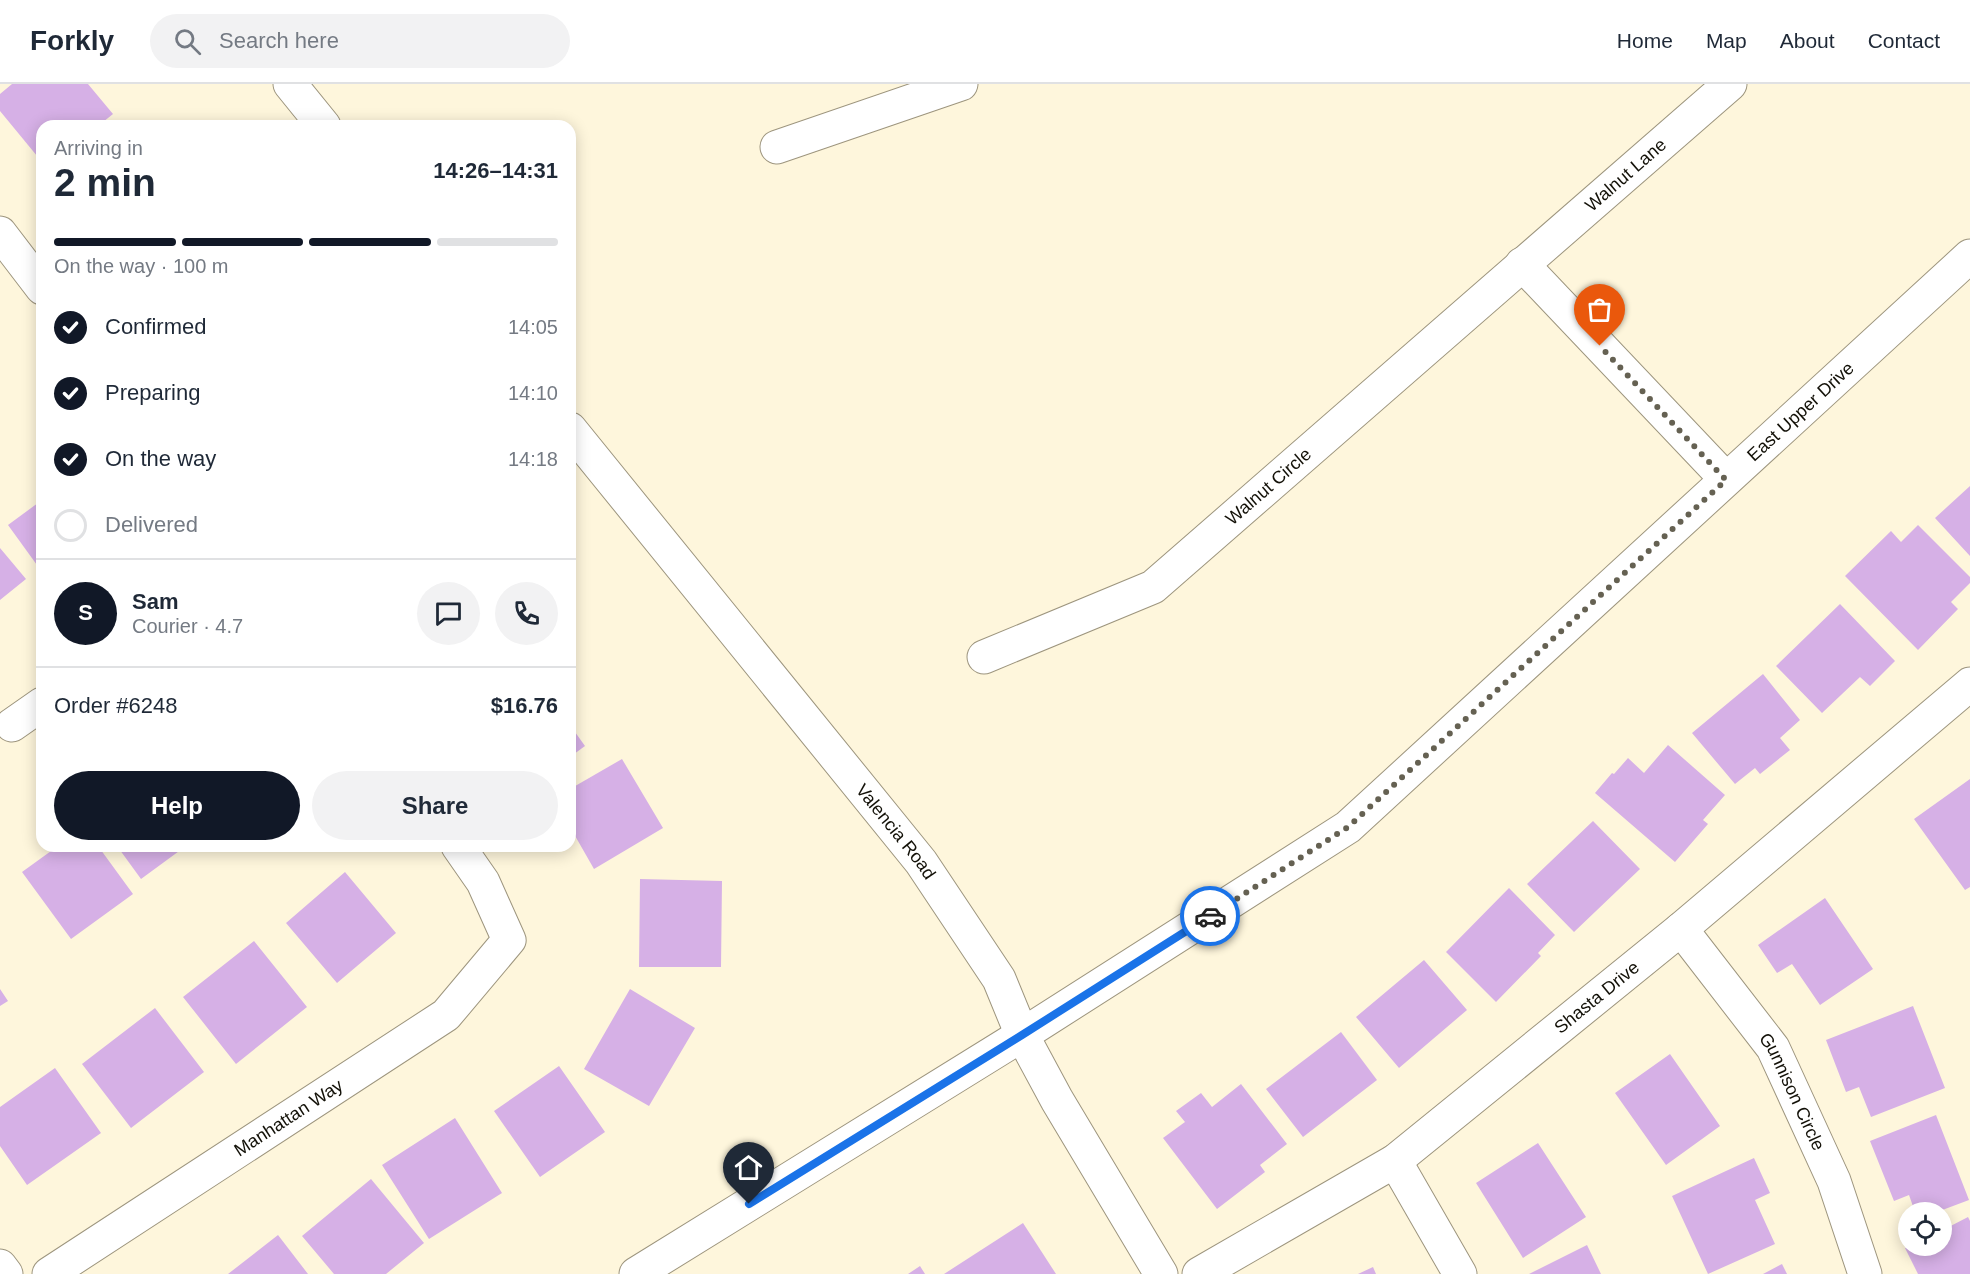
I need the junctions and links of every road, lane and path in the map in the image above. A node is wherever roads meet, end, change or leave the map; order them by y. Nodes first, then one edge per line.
1 (290, 84) edge
2 (961, 84) edge
3 (1730, 84) edge
4 (319, 120) edge
5 (777, 147) dead end
6 (0, 233) edge
7 (1970, 256) edge
8 (1522, 264) junction
9 (36, 280) edge
10 (576, 436) edge
11 (1726, 480) junction
12 (984, 657) dead end
13 (1970, 684) edge
14 (36, 708) edge
15 (12, 725) dead end
16 (462, 852) edge
17 (1681, 929) junction
18 (1022, 1035) junction
19 (1395, 1161) junction
20 (0, 1266) edge
21 (6, 1274) edge
22 (49, 1274) edge
23 (636, 1274) edge
24 (1161, 1274) edge
25 (1198, 1274) edge
26 (1460, 1274) edge
27 (1866, 1274) edge

1 - 4 street
2 - 5 street
3 - 8 street, Walnut Lane
6 - 9 street
7 - 11 street, East Upper Drive
8 - 11 street
8 - 12 street, Walnut Circle
10 - 18 street, Valencia Road
11 - 18 street, East Upper Drive
13 - 17 street, Shasta Drive
14 - 15 street
16 - 22 street, Manhattan Way
17 - 19 street, Shasta Drive
17 - 27 street, Gunnison Circle
18 - 23 street, East Upper Drive
18 - 24 street, Valencia Road
19 - 25 street, Shasta Drive
19 - 26 street
20 - 21 street

